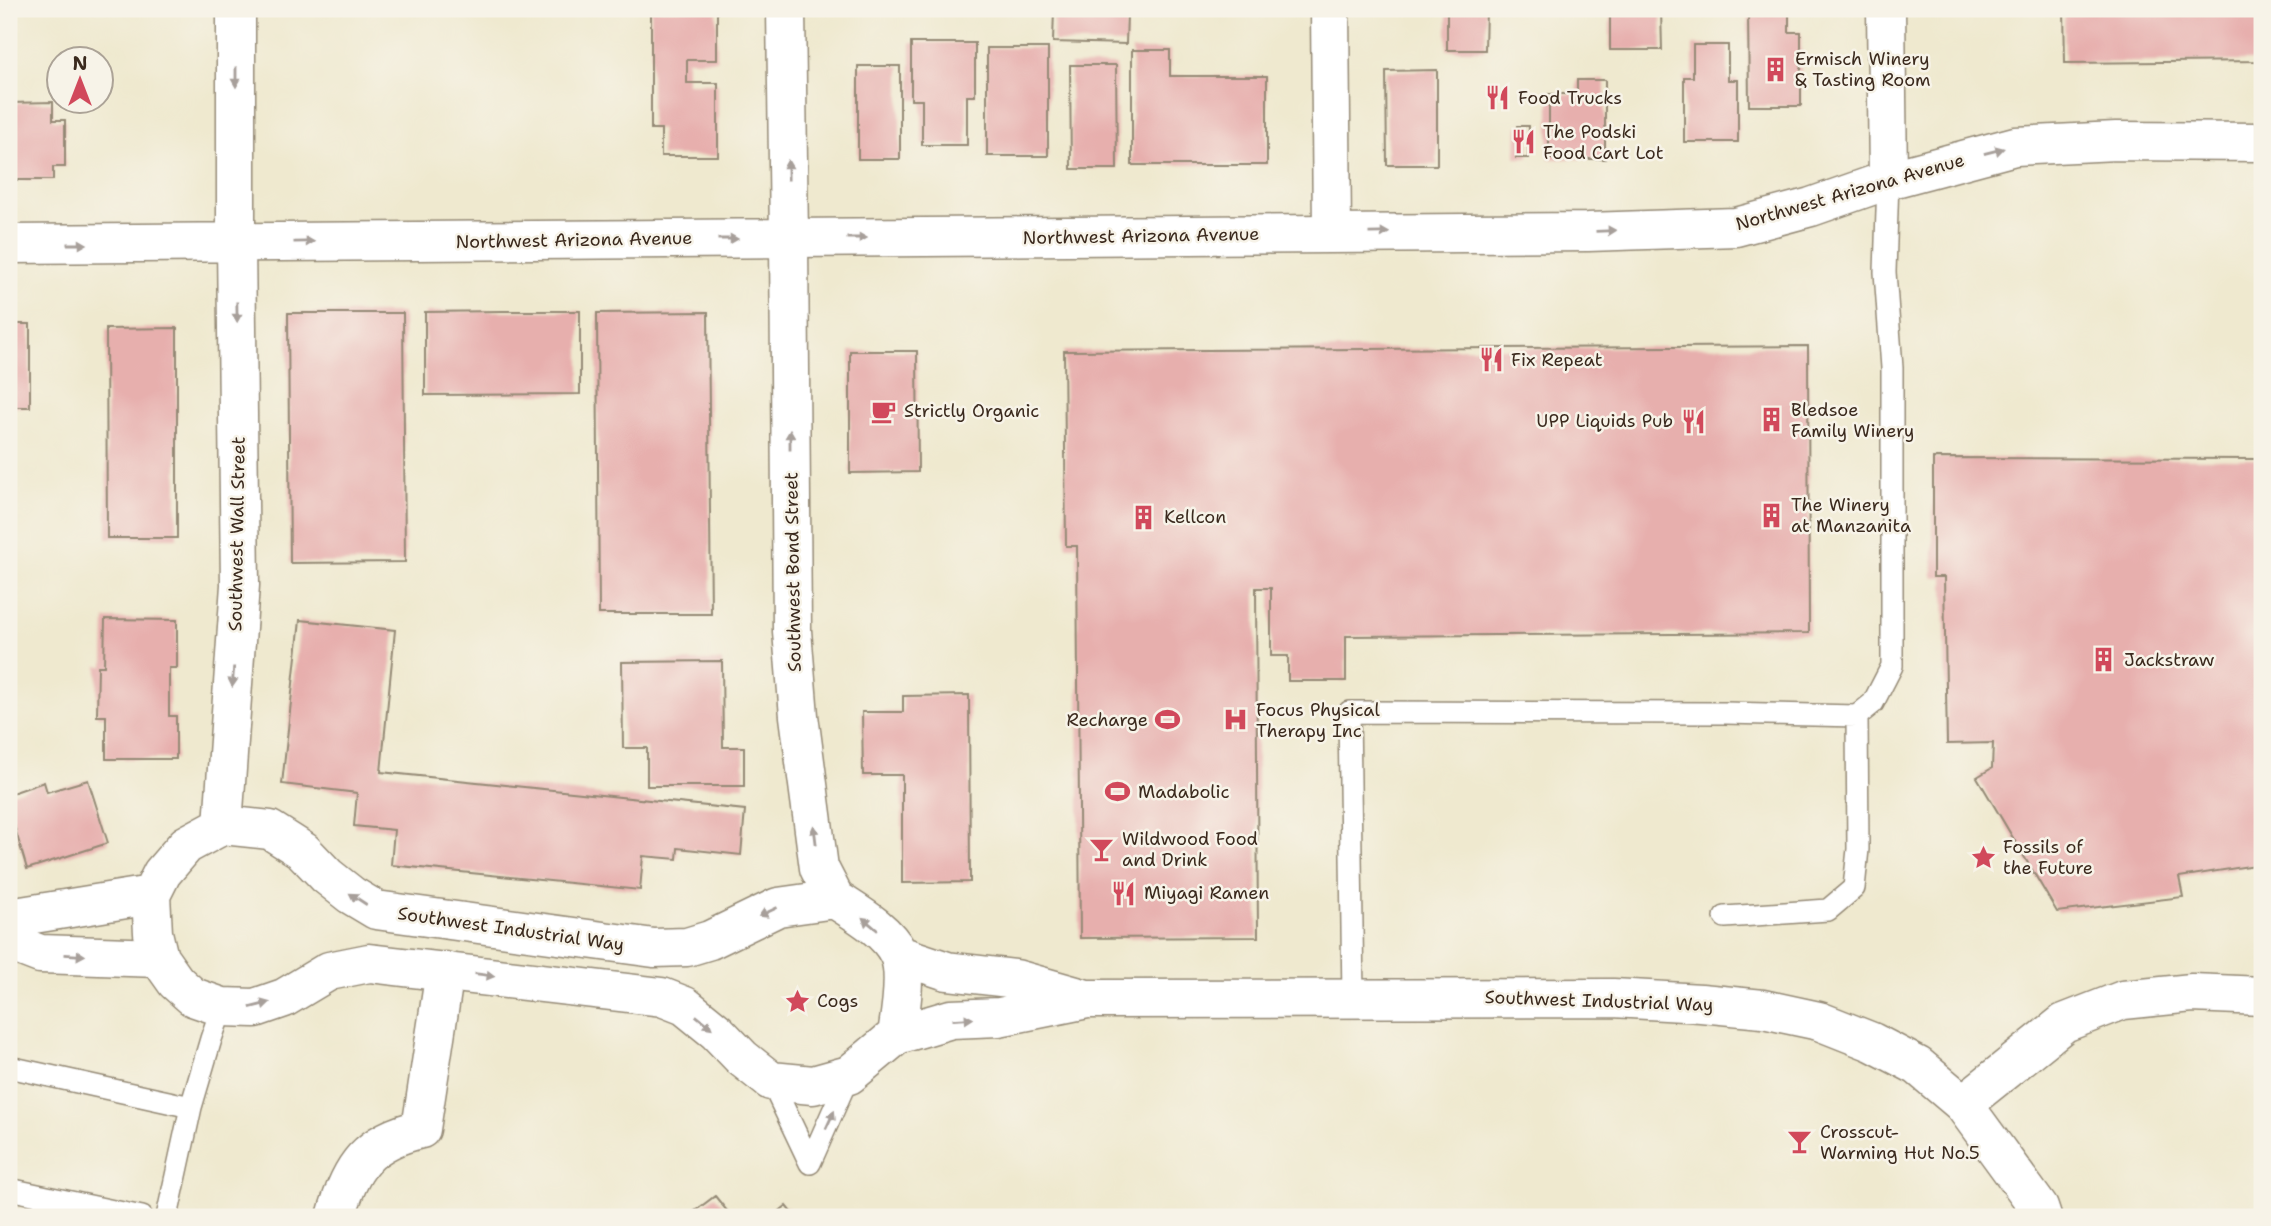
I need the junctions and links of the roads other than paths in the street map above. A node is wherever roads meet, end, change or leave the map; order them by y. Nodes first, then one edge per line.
1 (236, 9) edge
2 (786, 9) edge
3 (1330, 9) edge
4 (1886, 9) edge
5 (2262, 142) edge
6 (1888, 180) junction
7 (1332, 233) junction
8 (789, 239) junction
9 (236, 243) junction
10 (9, 244) edge
11 (1857, 716) junction
12 (223, 825) junction
13 (152, 895) junction
14 (835, 899) junction
15 (1725, 917) dead end
16 (9, 918) edge
17 (9, 942) edge
18 (899, 955) junction
19 (159, 958) junction
20 (445, 971) junction
21 (2262, 996) edge
22 (1353, 998) junction
23 (1088, 999) junction
24 (222, 1007) junction
25 (897, 1035) junction
26 (9, 1068) edge
27 (849, 1075) junction
28 (771, 1081) junction
29 (1964, 1104) junction
30 (191, 1107) junction
31 (9, 1189) edge
32 (142, 1217) edge
33 (167, 1217) edge
34 (336, 1217) edge
35 (2042, 1217) edge

1 -> 9 street, Southwest Wall Street
8 -> 2 street, Southwest Bond Street
3 - 7 street
4 - 6 street
6 -> 5 street, Northwest Arizona Avenue
7 -> 6 street, Northwest Arizona Avenue
6 - 11 lane
8 -> 7 street, Northwest Arizona Avenue
9 -> 8 street, Northwest Arizona Avenue
14 -> 8 street, Southwest Bond Street
10 -> 9 street, Northwest Arizona Avenue
9 -> 12 street, Southwest Wall Street
11 - 15 lane
11 - 22 lane
12 - 13 street
14 -> 12 street, Southwest Industrial Way
13 - 16 street
13 - 19 street
18 -> 14 street, Southwest Industrial Way
17 -> 19 street
18 - 23 street, Southwest Industrial Way
18 - 25 street
19 - 24 street
24 -> 20 street
20 -> 28 street
20 - 34 street
21 - 29 street
22 - 23 street, Southwest Industrial Way
22 - 29 street, Southwest Industrial Way
25 -> 23 street, Southwest Industrial Way
24 - 30 lane
25 - 27 street, Southwest Industrial Way
26 - 30 lane
27 - 28 street, Southwest Industrial Way
28 -> 27 lane
29 - 35 street
30 - 33 lane
31 - 32 lane

